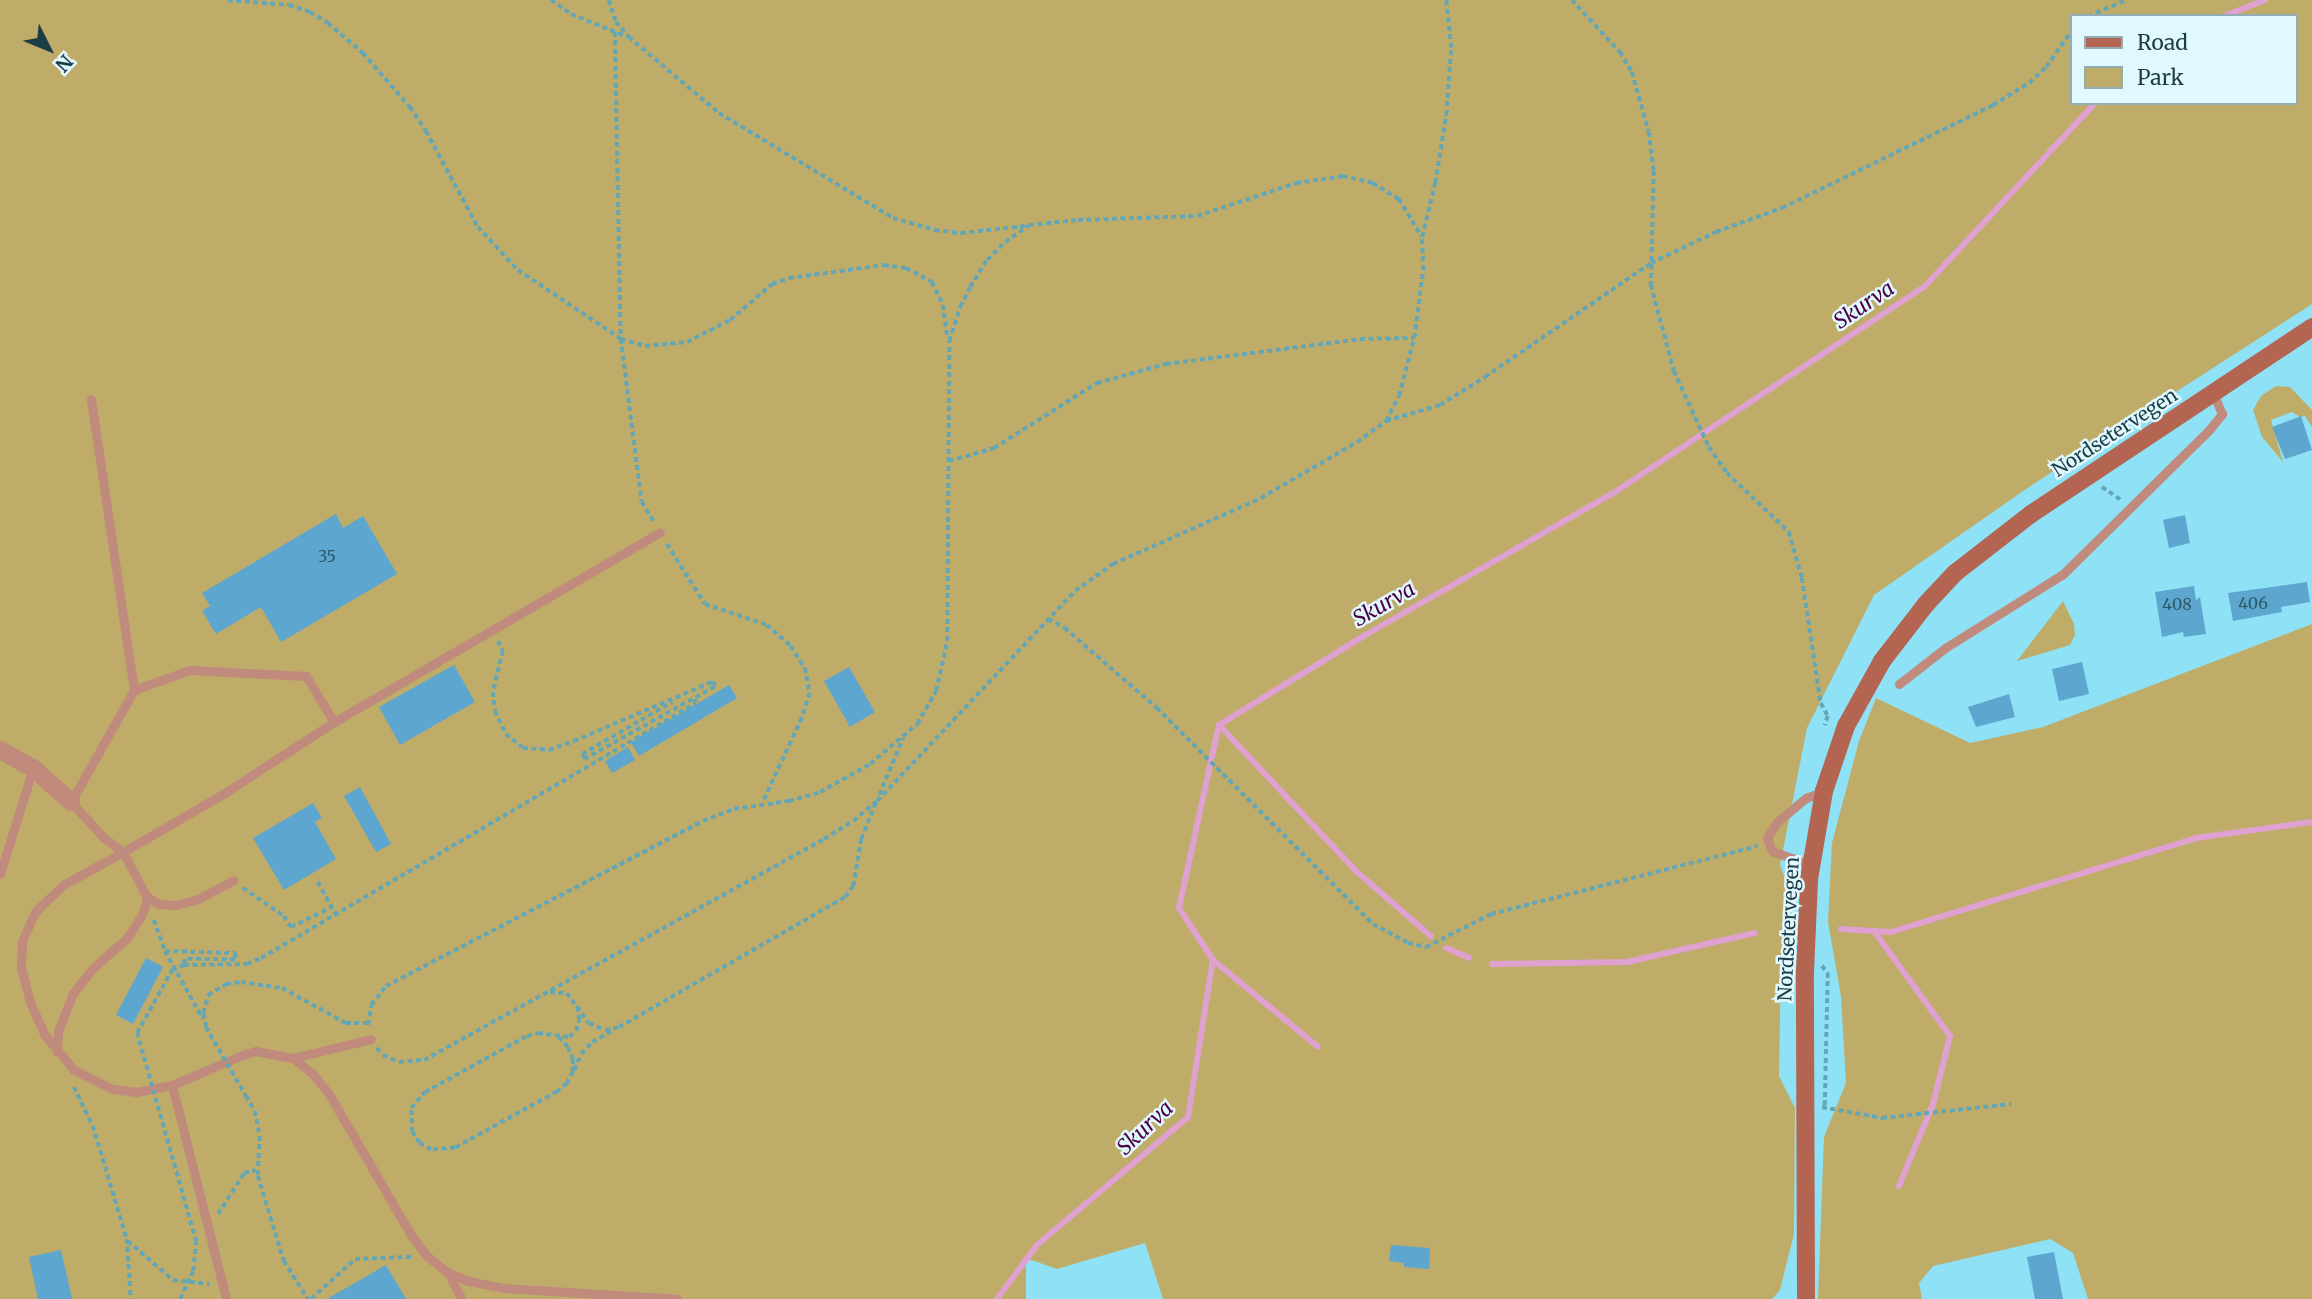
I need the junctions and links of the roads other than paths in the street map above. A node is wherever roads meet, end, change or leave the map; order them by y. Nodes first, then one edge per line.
1 (2312, 327) edge
2 (2213, 393) junction
3 (91, 399) dead end
4 (660, 533) road end
5 (1899, 684) dead end
6 (134, 690) junction
7 (334, 722) junction
8 (0, 750) edge
9 (33, 768) junction
10 (1824, 791) junction
11 (71, 802) junction
12 (123, 852) junction
13 (1811, 865) junction
14 (0, 874) edge
15 (233, 880) road end
16 (147, 897) junction
17 (371, 1039) road end
18 (57, 1052) junction
19 (293, 1058) junction
20 (172, 1085) junction
21 (447, 1272) junction
22 (226, 1299) edge
23 (462, 1299) edge
24 (677, 1299) edge
25 (1806, 1299) edge

1 - 2 main road, Nordsetervegen
2 - 5 lane
2 - 10 main road, Nordsetervegen
3 - 6 lane
4 - 7 lane
6 - 7 lane
6 - 11 lane
7 - 12 lane
8 - 9 street
9 - 11 street
9 - 14 lane
10 - 13 main road, Nordsetervegen
10 - 13 lane
11 - 12 lane
12 - 16 lane
12 - 18 lane
13 - 25 main road, Nordsetervegen
15 - 16 lane
16 - 18 lane
17 - 19 lane
18 - 20 lane
19 - 20 lane
19 - 21 lane
20 - 22 lane
21 - 23 lane
21 - 24 lane

